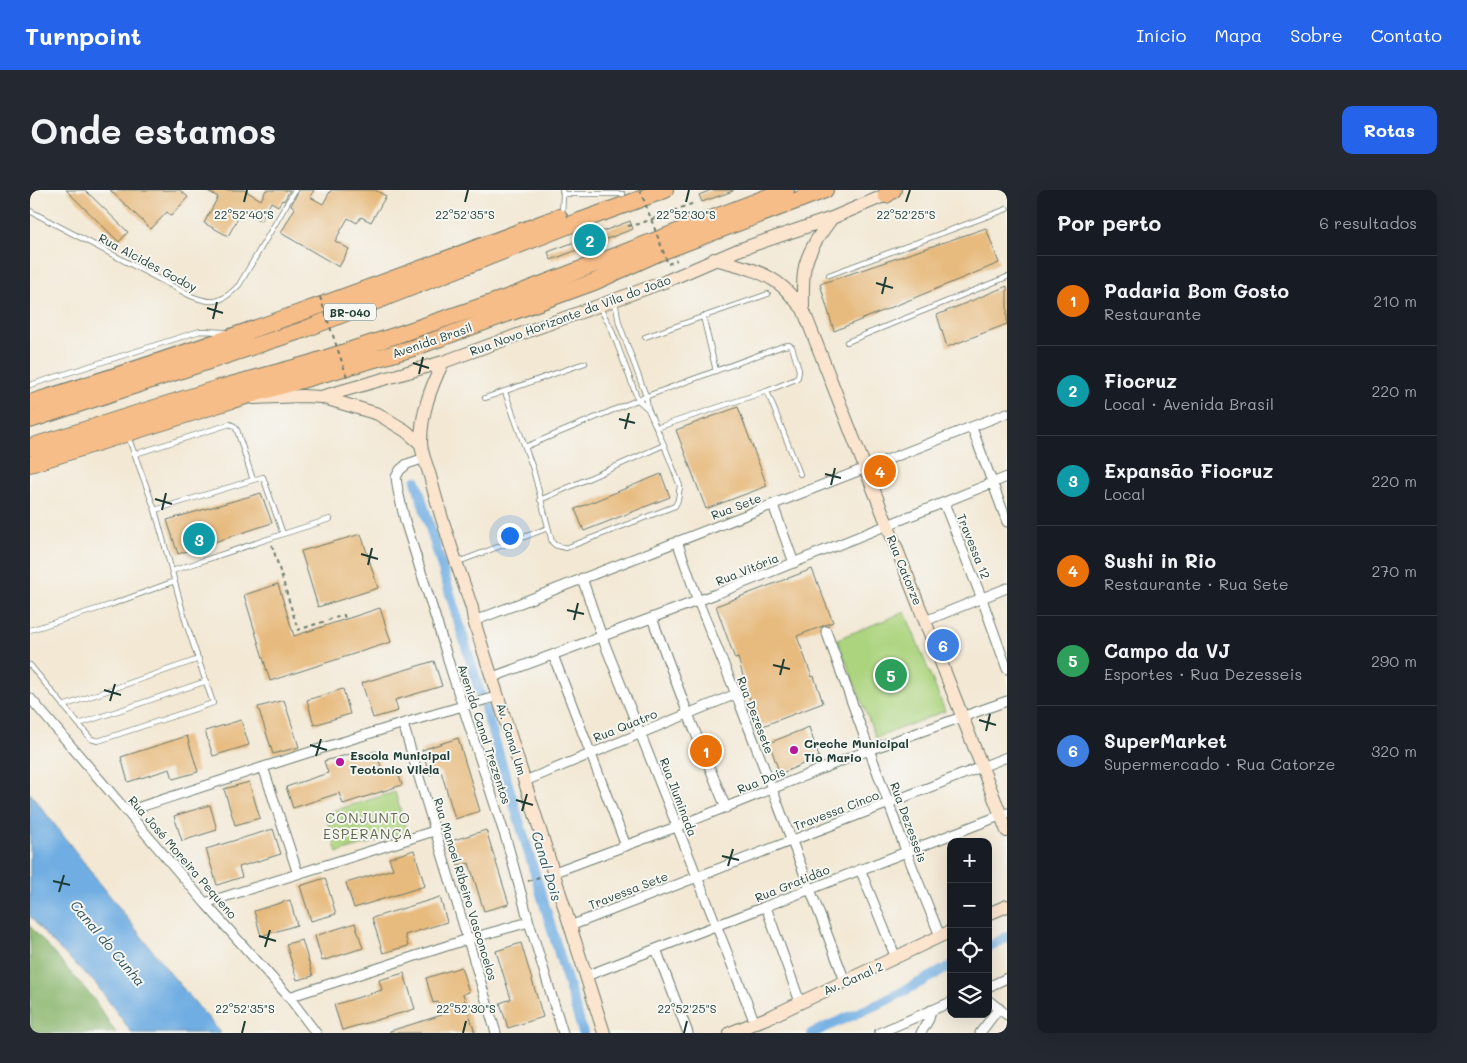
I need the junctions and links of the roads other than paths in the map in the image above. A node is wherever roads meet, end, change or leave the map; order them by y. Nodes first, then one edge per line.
1 (295, 190) edge
2 (664, 190) edge
3 (786, 190) edge
4 (825, 190) edge
5 (563, 192) edge
6 (629, 192) edge
7 (892, 192) edge
8 (1007, 210) edge
9 (30, 211) edge
10 (562, 216) junction
11 (832, 218) junction
12 (714, 260) junction
13 (829, 275) dead end
14 (1007, 277) edge
15 (594, 282) junction
16 (768, 294) dead end
17 (512, 296) junction
18 (615, 299) junction
19 (598, 305) junction
20 (803, 310) junction
21 (703, 316) junction
22 (238, 334) junction
23 (645, 337) dead end
24 (847, 342) dead end
25 (443, 362) junction
26 (585, 363) dead end
27 (716, 371) junction
28 (30, 385) edge
29 (767, 390) junction
30 (505, 392) junction
31 (646, 396) junction
32 (322, 397) junction
33 (485, 398) dead end
34 (232, 400) junction
35 (638, 400) junction
36 (30, 403) edge
37 (648, 409) junction
38 (1007, 414) edge
39 (30, 420) edge
40 (656, 428) junction
41 (972, 428) junction
42 (138, 437) dead end
43 (130, 439) junction
44 (122, 442) dead end
45 (421, 444) junction
46 (664, 445) junction
47 (30, 447) edge
48 (525, 447) junction
49 (135, 454) junction
50 (425, 458) junction
51 (30, 464) edge
52 (865, 470) junction
53 (800, 474) dead end
54 (1007, 477) edge
55 (253, 480) junction
56 (992, 483) junction
57 (540, 500) junction
58 (944, 503) junction
59 (773, 505) junction
60 (155, 510) junction
61 (330, 519) dead end
62 (1007, 522) edge
63 (887, 525) junction
64 (548, 528) junction
65 (283, 534) junction
66 (677, 541) junction
67 (456, 563) junction
68 (794, 563) junction
69 (172, 571) junction
70 (582, 578) junction
71 (174, 581) junction
72 (1007, 588) edge
73 (982, 599) junction
74 (698, 601) junction
75 (652, 618) junction
76 (474, 621) junction
77 (926, 621) junction
78 (30, 630) edge
79 (826, 631) dead end
80 (602, 637) junction
81 (553, 655) junction
82 (199, 659) junction
83 (30, 665) edge
84 (1007, 669) edge
85 (493, 677) junction
86 (207, 681) junction
87 (736, 694) junction
88 (499, 696) junction
89 (30, 698) edge
90 (1007, 701) edge
91 (63, 706) junction
92 (462, 706) junction
93 (688, 714) junction
94 (963, 717) junction
95 (79, 724) junction
96 (403, 724) junction
97 (641, 732) junction
98 (869, 750) junction
99 (591, 753) junction
100 (1007, 756) edge
101 (982, 766) junction
102 (264, 767) junction
103 (525, 781) junction
104 (771, 790) junction
105 (889, 803) junction
106 (726, 808) junction
107 (128, 811) junction
108 (1004, 815) edge
109 (676, 827) junction
110 (1007, 830) edge
111 (434, 831) junction
112 (952, 838) edge
113 (947, 839) edge
114 (792, 840) junction
115 (626, 846) junction
116 (906, 851) junction
117 (860, 869) junction
118 (298, 874) junction
119 (548, 874) junction
120 (696, 877) junction
121 (810, 890) junction
122 (205, 903) junction
123 (1007, 906) edge
124 (766, 907) junction
125 (992, 912) edge
126 (529, 922) junction
127 (570, 926) junction
128 (716, 926) junction
129 (946, 934) edge
130 (468, 939) junction
131 (656, 949) junction
132 (896, 958) junction
133 (586, 976) junction
134 (1007, 978) edge
135 (845, 981) junction
136 (992, 985) edge
137 (289, 996) junction
138 (800, 1002) junction
139 (992, 1003) edge
140 (947, 1004) edge
141 (999, 1008) junction
142 (932, 1010) junction
143 (1007, 1014) edge
144 (755, 1022) junction
145 (316, 1033) edge
146 (496, 1033) edge
147 (563, 1033) edge
148 (604, 1033) edge
149 (688, 1033) edge
150 (730, 1033) edge
151 (878, 1033) edge
152 (920, 1033) edge
153 (980, 1033) edge

1 - 9 lane, Rua Alcides Godoy
2 - 39 highway, BR-040
3 - 17 highway, Avenida Brasil
4 - 15 highway, Avenida Brasil
5 - 6 lane
5 - 10 lane
6 - 10 highway
7 - 11 street, Rua Novo Horizonte da Vila do João
8 - 13 lane
10 - 22 highway
11 - 12 street, Rua Novo Horizonte da Vila do João
11 - 20 street, Rua Catorze
12 - 18 street, Rua Novo Horizonte da Vila do João
12 - 20 street, Rua Catorze
14 - 24 lane
15 - 17 highway
15 - 34 highway, Avenida Brasil
16 - 21 lane
17 - 47 highway, Avenida Brasil
18 - 19 street, Rua Novo Horizonte da Vila do João
18 - 31 lane
19 - 25 street, Rua Novo Horizonte da Vila do João
19 - 35 lane
20 - 52 street, Rua Catorze
21 - 23 lane
21 - 27 lane
22 - 28 lane
22 - 36 highway
25 - 32 street, Rua Novo Horizonte da Vila do João
25 - 45 street
26 - 30 lane
27 - 29 lane
27 - 31 lane
29 - 40 lane
29 - 53 lane
30 - 33 lane
30 - 48 lane
31 - 35 lane
31 - 37 lane
32 - 34 street, Rua Novo Horizonte da Vila do João
32 - 45 street
34 - 51 highway, Avenida Brasil
35 - 37 lane
35 - 48 lane
37 - 40 lane
38 - 41 street, Rua Sete
40 - 46 lane
41 - 52 street, Rua Sete
41 - 56 street
42 - 43 lane
43 - 44 lane
43 - 49 lane
45 - 50 street, Av. Canal Um
46 - 57 lane
46 - 64 lane
48 - 57 lane
49 - 55 lane
49 - 60 lane
50 - 67 street, Av. Canal Um
50 - 92 street, Avenida Canal Trezentos
52 - 59 street, Rua Sete
52 - 63 street, Rua Catorze
54 - 56 street, Rua Vitória
55 - 60 lane
55 - 65 lane
56 - 58 street, Rua Vitória
56 - 62 street
57 - 64 lane
58 - 63 street, Rua Vitória
58 - 73 street, Travessa 12
59 - 66 street, Rua Sete
59 - 68 street
60 - 69 lane
61 - 65 lane
63 - 68 street, Rua Vitória
63 - 77 street, Rua Catorze
64 - 67 lane
65 - 69 lane
66 - 70 street, Rua Sete
66 - 74 street, Rua Dezesete
67 - 76 street, Av. Canal Um
68 - 74 street, Rua Vitória
69 - 71 lane
70 - 76 street, Rua Sete
70 - 80 street, Rua Iluminada
71 - 78 lane
71 - 82 lane
72 - 73 street
73 - 77 street
73 - 84 street, Travessa 12
74 - 75 street, Rua Vitória
74 - 87 street, Rua Dezesete
75 - 80 street, Rua Vitória
75 - 93 street
76 - 85 street, Av. Canal Um
77 - 94 street, Rua Catorze
79 - 98 street, Rua Dezesseis
80 - 81 street, Rua Vitória
80 - 97 street, Rua Iluminada
81 - 85 street, Rua Vitória
81 - 99 street
82 - 86 lane
82 - 91 lane
83 - 91 lane
85 - 88 street, Av. Canal Um
86 - 95 lane
86 - 95 lane
87 - 93 street, Rua Quatro
87 - 104 street, Rua Dezesete
88 - 92 street
88 - 103 street, Av. Canal Um
89 - 107 street, Rua José Moreira Pequeno
90 - 94 street, Rua Dois
91 - 95 lane
92 - 96 street
92 - 126 street, Avenida Canal Trezentos
93 - 97 street, Rua Quatro
93 - 106 street
94 - 98 street, Rua Dois
94 - 101 street, Rua Catorze
96 - 102 street
96 - 111 street, Rua Manoel Ribeiro Vasconcelos
97 - 99 street, Rua Quatro
97 - 109 street, Rua Iluminada
98 - 104 street, Rua Dois
98 - 105 street, Rua Dezesseis
99 - 103 street, Rua Quatro
99 - 115 street
100 - 101 street, Travessa Cinco
101 - 105 street, Travessa Cinco
101 - 108 street, Rua Catorze
102 - 107 street
102 - 118 street
103 - 119 street, Av. Canal Um
104 - 106 street, Rua Dois
104 - 114 street, Rua Dezesete
105 - 114 street, Travessa Cinco
105 - 116 street, Rua Dezesseis
106 - 109 street, Rua Dois
107 - 122 street, Rua José Moreira Pequeno
108 - 110 street, Rua Catorze
108 - 112 street, Rua Gratidão
109 - 115 street, Rua Dois
109 - 120 street, Rua Iluminada
111 - 118 street
111 - 130 street, Rua Manoel Ribeiro Vasconcelos
113 - 116 street, Rua Gratidão
114 - 120 street, Travessa Cinco
114 - 121 street, Rua Dezesete
115 - 119 street, Rua Dois
116 - 117 street, Rua Gratidão
116 - 129 street, Rua Dezesseis
117 - 121 street, Rua Gratidão
117 - 132 street
118 - 122 street
119 - 127 street, Av. Canal Um
120 - 127 street, Travessa Sete
120 - 128 street, Rua Iluminada
121 - 124 street, Rua Gratidão
121 - 135 street, Rua Dezesete
122 - 137 street, Rua José Moreira Pequeno
123 - 125 street
124 - 128 street, Rua Gratidão
124 - 138 street
126 - 130 street
126 - 147 street, Avenida Canal Trezentos
127 - 133 street, Av. Canal Um
128 - 131 street, Rua Gratidão
128 - 144 street, Rua Iluminada
129 - 132 street, Av. Canal 2
130 - 137 street
130 - 146 street, Rua Manoel Ribeiro Vasconcelos
131 - 133 street, Rua Gratidão
131 - 149 street
132 - 135 street, Av. Canal 2
133 - 148 street, Av. Canal Um
134 - 136 street
135 - 138 street, Av. Canal 2
137 - 145 street, Rua José Moreira Pequeno
138 - 144 street, Av. Canal 2
139 - 141 street
140 - 142 street
141 - 143 street
141 - 153 street
142 - 151 street
142 - 152 street
144 - 150 street, Av. Canal 2

